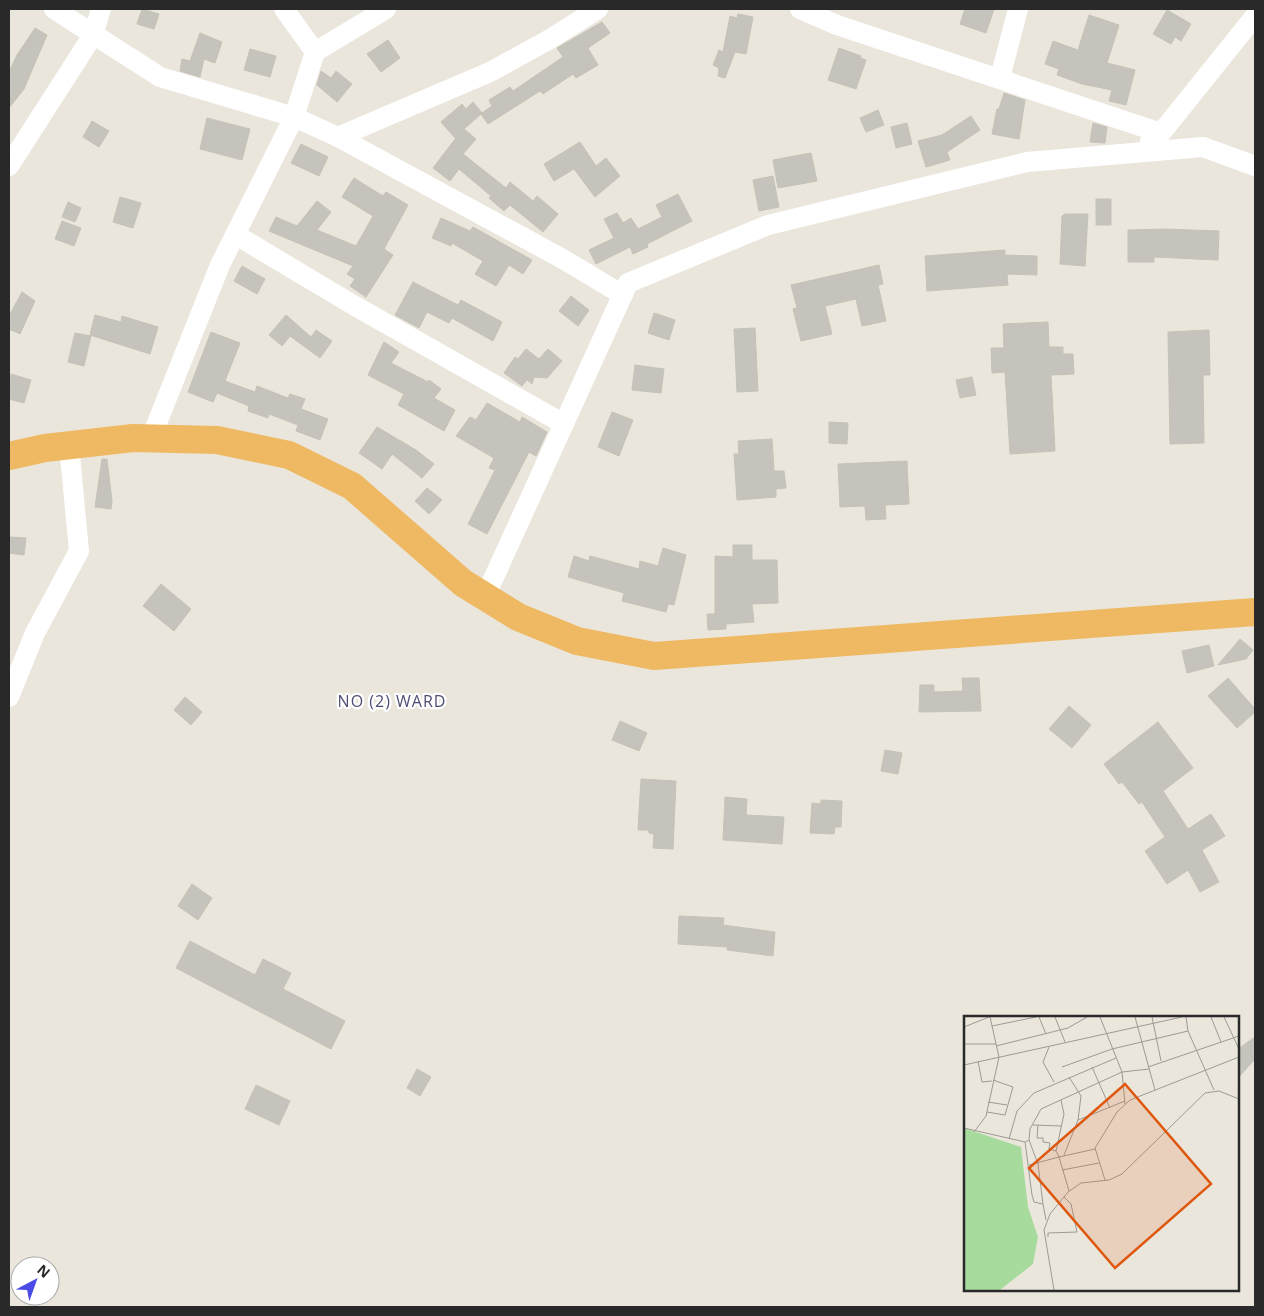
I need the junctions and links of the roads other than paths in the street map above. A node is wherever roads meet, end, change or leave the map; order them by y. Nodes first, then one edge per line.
1 (54, 9) edge
2 (101, 9) edge
3 (284, 9) edge
4 (386, 9) edge
5 (598, 9) edge
6 (800, 9) edge
7 (1018, 9) edge
8 (1255, 16) edge
9 (92, 35) junction
10 (314, 52) junction
11 (1000, 78) junction
12 (294, 116) junction
13 (1161, 132) junction
14 (338, 136) junction
15 (1134, 153) junction
16 (9, 166) edge
17 (1255, 166) edge
18 (236, 235) junction
19 (623, 295) junction
20 (564, 424) junction
21 (151, 438) junction
22 (69, 445) junction
23 (9, 456) edge
24 (485, 597) junction
25 (1255, 612) edge
26 (9, 697) edge

1 - 9 street
2 - 9 street
3 - 10 street
4 - 10 street
5 - 14 street
6 - 11 street
7 - 11 street
8 - 13 street
9 - 12 street
9 - 16 street
10 - 12 street
11 - 13 street
12 - 14 street
12 - 18 street
13 - 15 street
14 - 19 street
15 - 17 street
15 - 19 street
18 - 20 street
18 - 21 street
19 - 20 street
20 - 24 street
21 - 22 highway
21 - 24 highway
22 - 23 highway
22 - 26 street
24 - 25 highway

